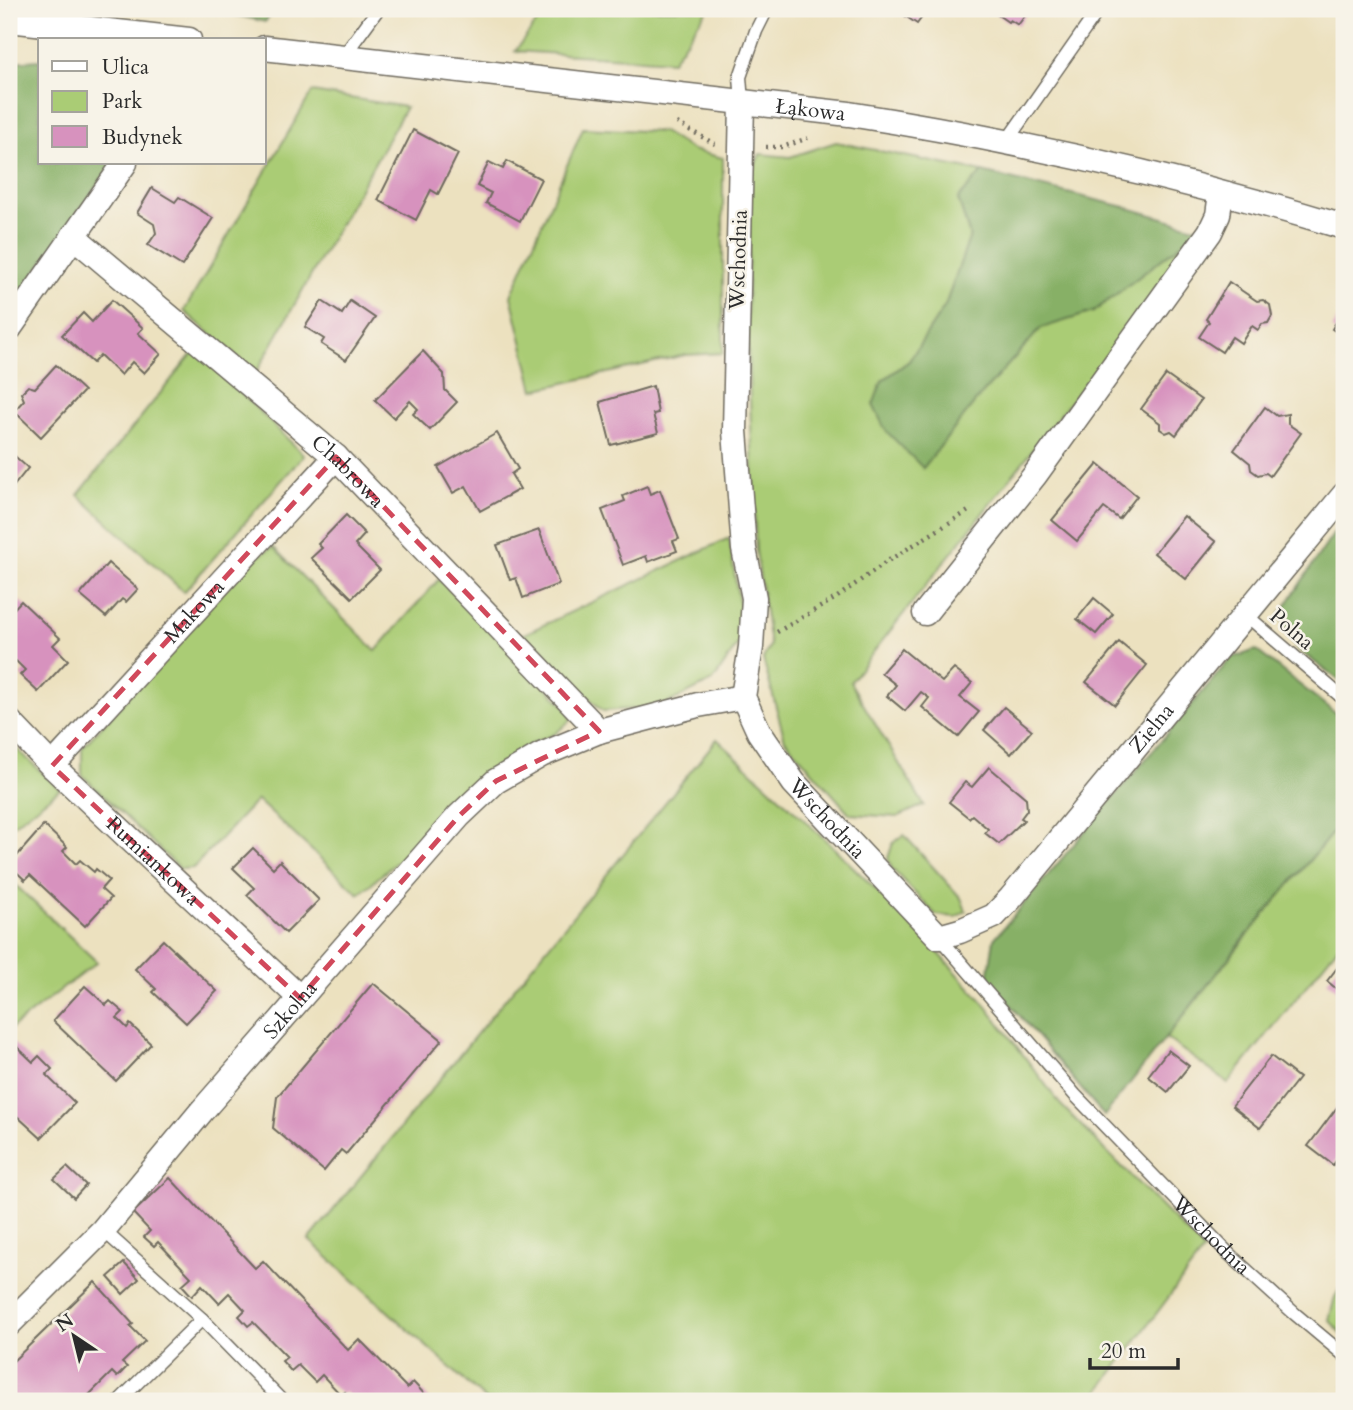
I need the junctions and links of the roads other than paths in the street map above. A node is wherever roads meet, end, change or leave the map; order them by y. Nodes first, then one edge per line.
1 (378, 9) edge
2 (767, 9) edge
3 (1099, 9) edge
4 (9, 20) edge
5 (170, 38) edge
6 (266, 48) edge
7 (342, 57) junction
8 (742, 102) junction
9 (1006, 142) junction
10 (124, 164) edge
11 (1221, 193) junction
12 (1344, 228) edge
13 (73, 236) junction
14 (9, 330) edge
15 (336, 457) junction
16 (1344, 495) edge
17 (925, 613) dead end
18 (1246, 615) junction
19 (743, 697) junction
20 (1344, 699) edge
21 (9, 721) edge
22 (599, 731) junction
23 (52, 766) junction
24 (939, 937) junction
25 (300, 998) junction
26 (103, 1230) junction
27 (202, 1319) junction
28 (9, 1324) edge
29 (1344, 1355) edge
30 (120, 1401) edge
31 (282, 1401) edge

1 - 7 lane
2 - 8 lane
3 - 9 lane
4 - 5 street
6 - 7 street, Łąkowa
7 - 8 street, Łąkowa
8 - 9 street, Łąkowa
8 - 19 street, Wschodnia
9 - 11 street, Łąkowa
10 - 13 street
11 - 12 street, Łąkowa
11 - 17 street
13 - 14 street
13 - 15 street, Chabrowa
15 - 22 street, Chabrowa
15 - 23 street, Makowa
16 - 18 street, Zielna
18 - 20 lane, Polna
18 - 24 street, Zielna
19 - 22 street, Szkolna
19 - 24 street, Wschodnia
21 - 23 street, Rumiankowa
22 - 25 street, Szkolna
23 - 25 street, Rumiankowa
24 - 29 lane, Wschodnia
25 - 26 street, Szkolna
26 - 27 lane
26 - 28 street, Szkolna
27 - 30 lane
27 - 31 lane

